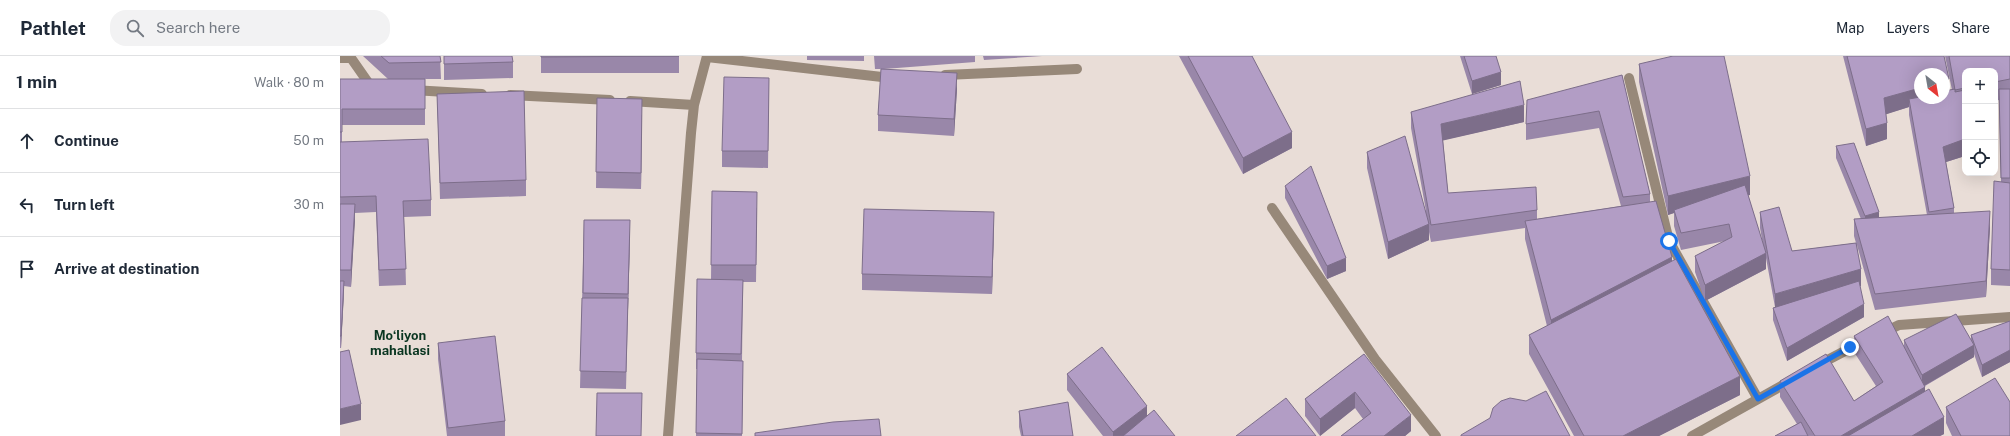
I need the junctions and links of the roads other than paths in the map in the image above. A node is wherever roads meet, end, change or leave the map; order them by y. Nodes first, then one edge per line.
1 (341, 57) edge
2 (707, 57) edge
3 (1077, 69) dead end
4 (937, 75) edge
5 (906, 76) edge
6 (1629, 78) dead end
7 (387, 89) edge
8 (403, 90) edge
9 (694, 105) junction
10 (1272, 208) dead end
11 (2010, 317) edge
12 (1811, 369) edge
13 (1798, 377) edge
14 (1758, 399) junction
15 (668, 436) edge
16 (1436, 436) edge
17 (1692, 436) edge

1 - 7 street
2 - 5 street
2 - 9 street
3 - 4 street
6 - 14 street
8 - 9 street
9 - 15 street
10 - 16 street
11 - 12 street
13 - 14 street
14 - 17 street

